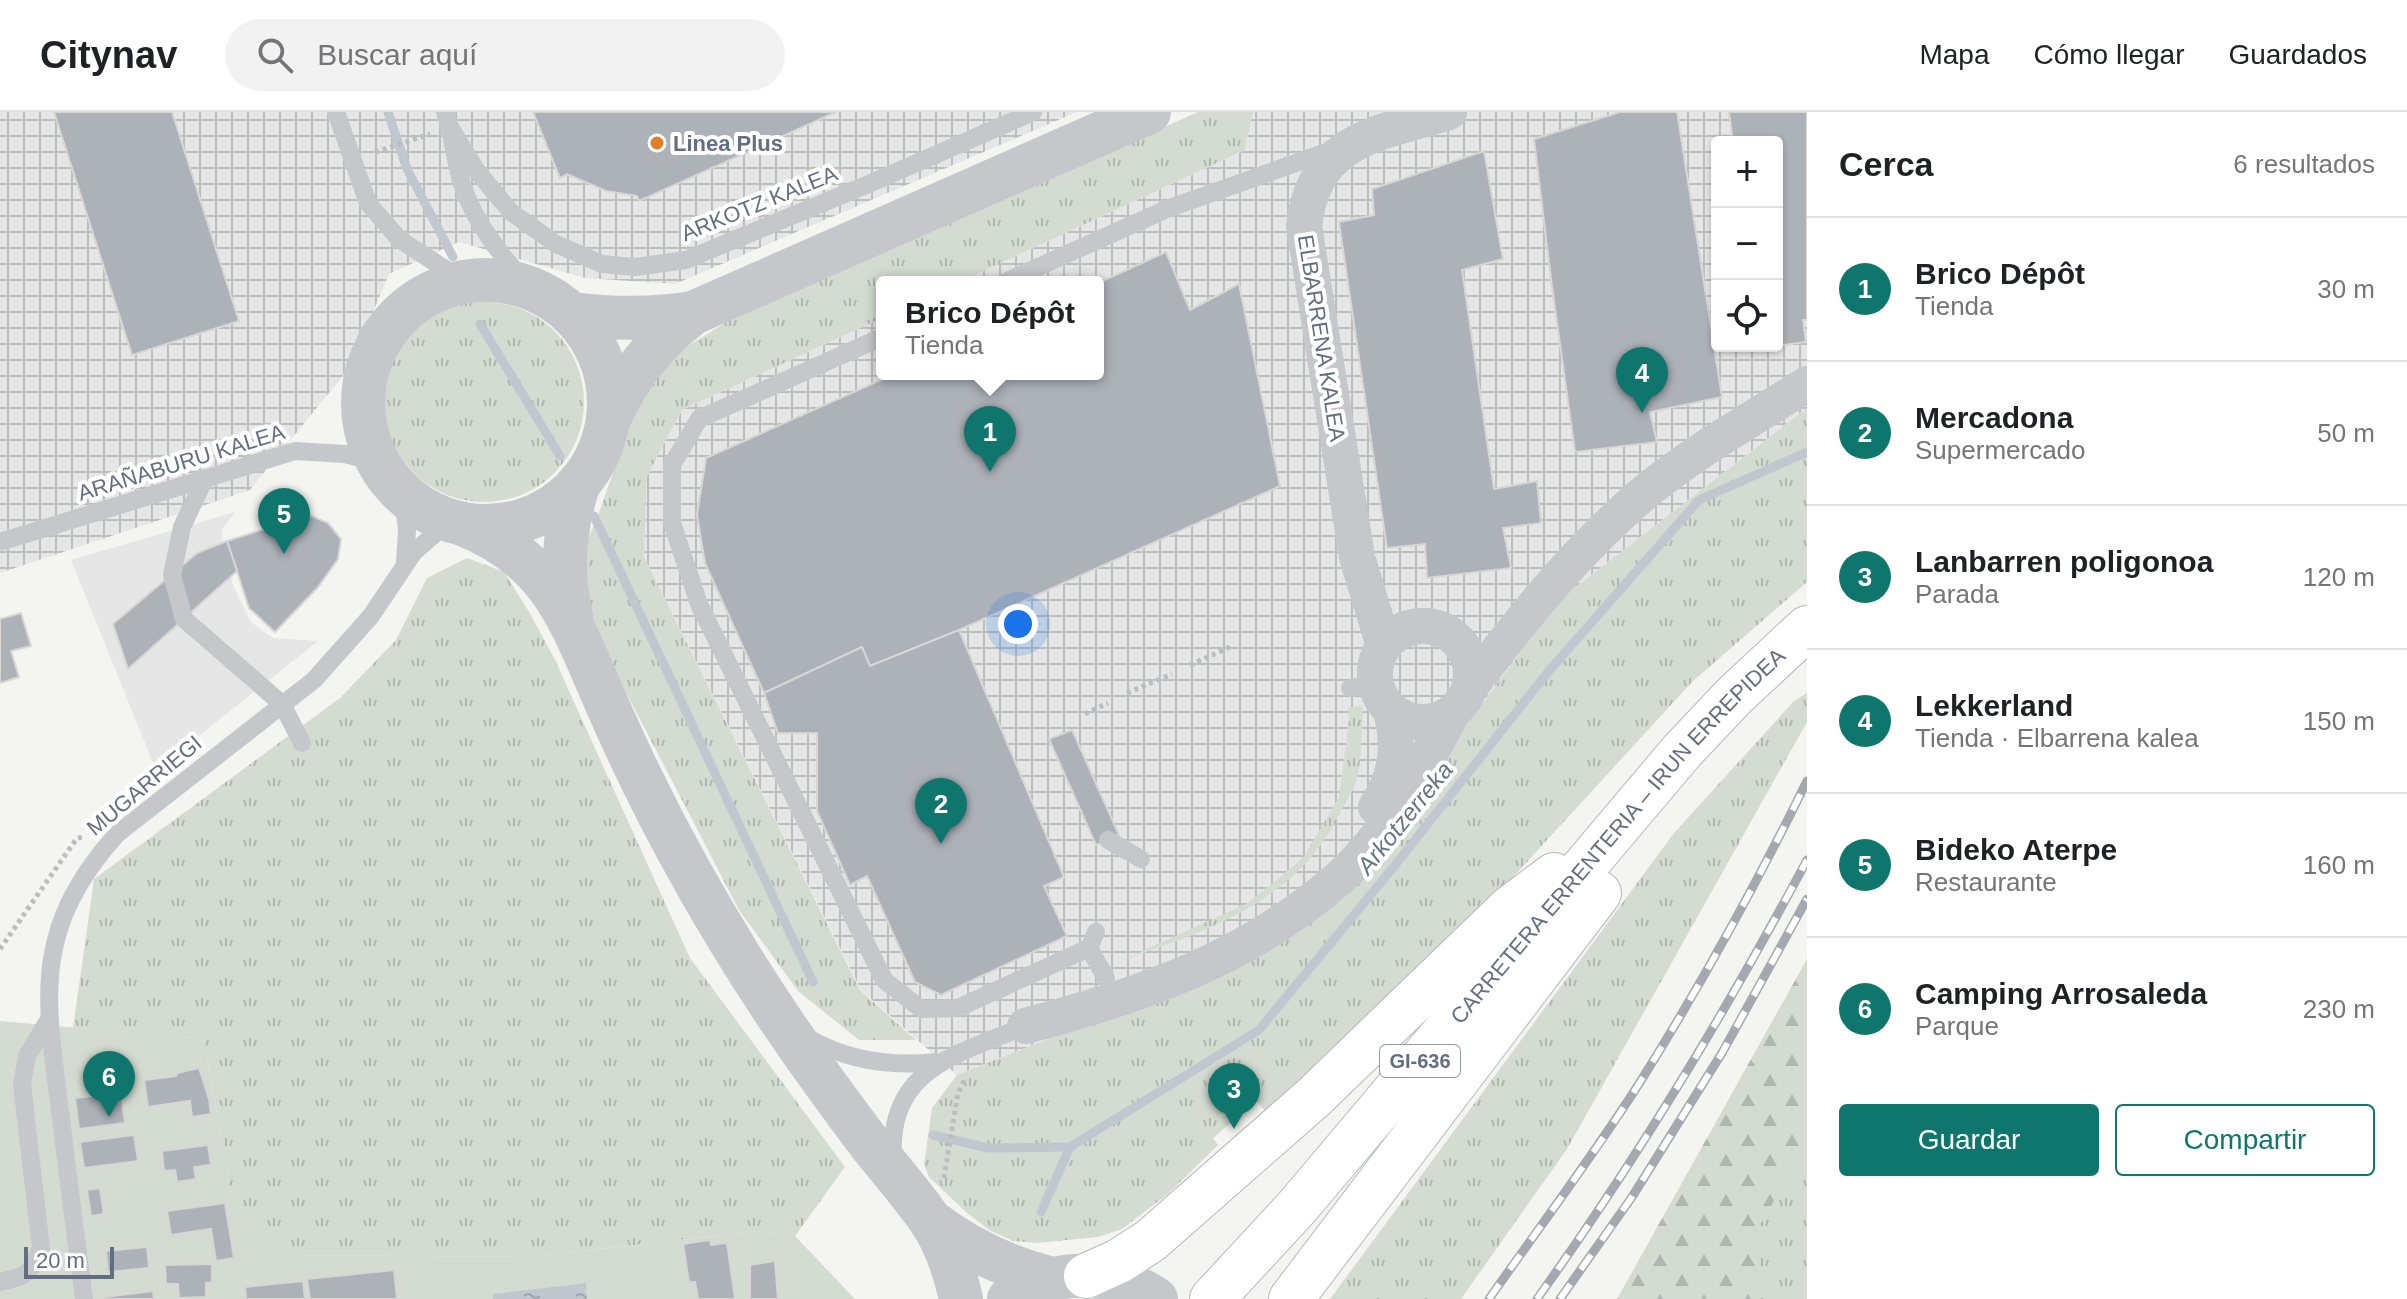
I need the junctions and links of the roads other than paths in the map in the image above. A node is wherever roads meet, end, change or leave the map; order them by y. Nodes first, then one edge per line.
1 (336, 112) edge
2 (1033, 112) edge
3 (1149, 112) edge
4 (1449, 112) edge
5 (448, 120) edge
6 (1357, 141) junction
7 (1018, 276) edge
8 (465, 282) junction
9 (535, 291) junction
10 (693, 313) junction
11 (571, 314) junction
12 (876, 340) edge
13 (1807, 384) edge
14 (608, 423) junction
15 (205, 478) junction
16 (391, 479) junction
17 (579, 483) junction
18 (457, 522) junction
19 (0, 542) edge
20 (405, 563) junction
21 (572, 622) junction
22 (1807, 628) edge
23 (1384, 646) junction
24 (1372, 694) junction
25 (1461, 700) junction
26 (282, 704) junction
27 (1708, 723) junction
28 (302, 743) dead end
29 (1623, 822) junction
30 (1108, 840) dead end
31 (1141, 859) dead end
32 (1097, 953) junction
33 (1221, 958) junction
34 (778, 1016) junction
35 (48, 1021) junction
36 (1025, 1026) junction
37 (940, 1061) junction
38 (896, 1178) junction
39 (937, 1202) junction
40 (1068, 1277) junction
41 (0, 1282) edge
42 (1213, 1298) edge
43 (84, 1299) edge
44 (961, 1299) edge
45 (1009, 1299) edge
46 (1156, 1299) edge
47 (1291, 1299) edge

1 - 8 lane
2 - 5 lane, ARKOTZ KALEA
3 - 10 street
4 - 6 street, ELBARRENA KALEA
5 - 9 lane, ARKOTZ KALEA
6 - 7 lane
6 - 23 street, ELBARRENA KALEA
8 - 9 street
8 - 16 street
9 - 11 street
10 - 11 street
10 - 14 street
11 - 14 street
12 - 32 lane
13 - 25 street
14 - 17 street
15 - 16 lane, ARAÑABURU KALEA
15 - 19 lane, ARAÑABURU KALEA
15 - 26 lane
16 - 18 street
16 - 20 lane, MUGARRIEGI
17 - 18 street
17 - 21 street
18 - 20 lane, MUGARRIEGI
18 - 21 street
20 - 26 lane, MUGARRIEGI
21 - 34 street
22 - 27 main road, CARRETERA ERRENTERIA – IRUN ERREPIDEA / GI-636
23 - 24 street
23 - 25 street
24 - 25 street
24 - 32 street
25 - 33 street
26 - 28 lane
26 - 35 lane, MUGARRIEGI
27 - 29 main road, CARRETERA ERRENTERIA – IRUN ERREPIDEA / GI-636
27 - 47 main road
29 - 40 main road
29 - 42 main road, CARRETERA ERRENTERIA – IRUN ERREPIDEA / GI-636
30 - 31 lane
32 - 33 street
32 - 36 street
33 - 36 street
34 - 37 lane
34 - 38 street
35 - 41 lane
35 - 43 lane, MUGARRIEGI
36 - 37 lane
37 - 38 lane
38 - 39 street
39 - 40 street
39 - 44 street
40 - 45 street
40 - 46 street

